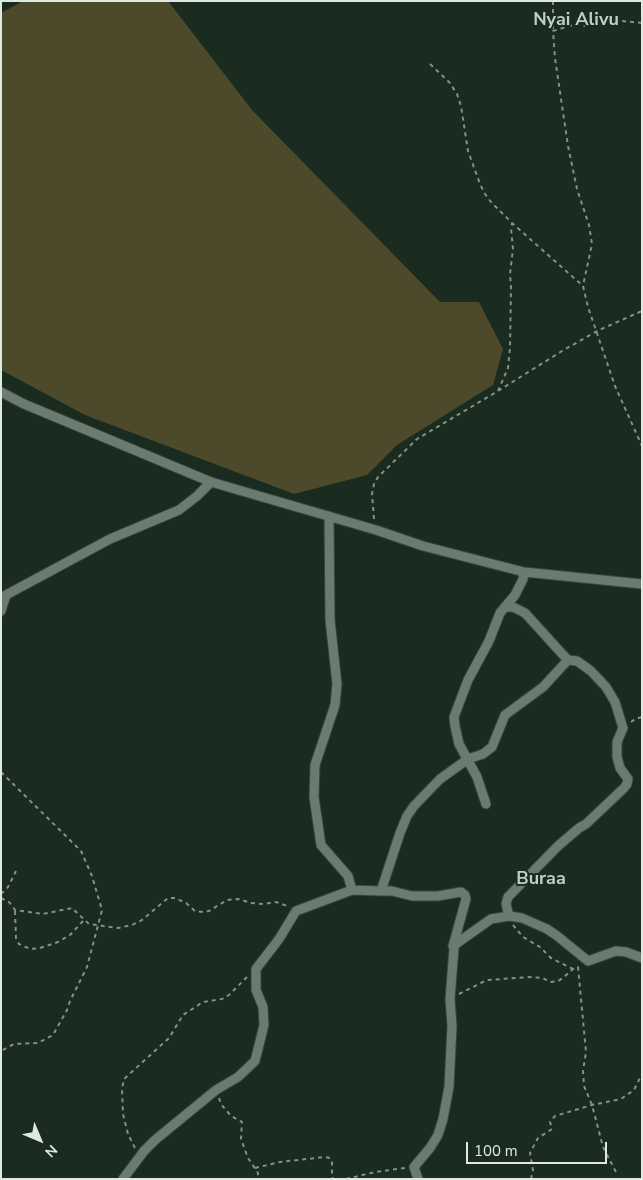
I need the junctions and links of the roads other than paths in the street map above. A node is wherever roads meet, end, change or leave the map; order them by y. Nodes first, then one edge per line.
1 (1, 392) edge
2 (211, 482) junction
3 (329, 516) junction
4 (524, 572) junction
5 (642, 584) edge
6 (4, 595) edge
7 (505, 607) junction
8 (1, 611) edge
9 (568, 660) junction
10 (468, 759) junction
11 (486, 804) dead end
12 (352, 890) junction
13 (381, 892) junction
14 (509, 916) junction
15 (452, 946) junction
16 (642, 958) edge
17 (123, 1179) edge
18 (418, 1179) edge

1 - 2 street
2 - 3 street
2 - 6 street
3 - 4 street
3 - 12 street
4 - 5 street
4 - 7 street
6 - 8 street
7 - 9 street
7 - 10 street
9 - 10 street
9 - 14 street
10 - 11 street
10 - 13 street
12 - 13 street
12 - 17 street
13 - 15 street
14 - 15 street
14 - 16 street
15 - 18 street

